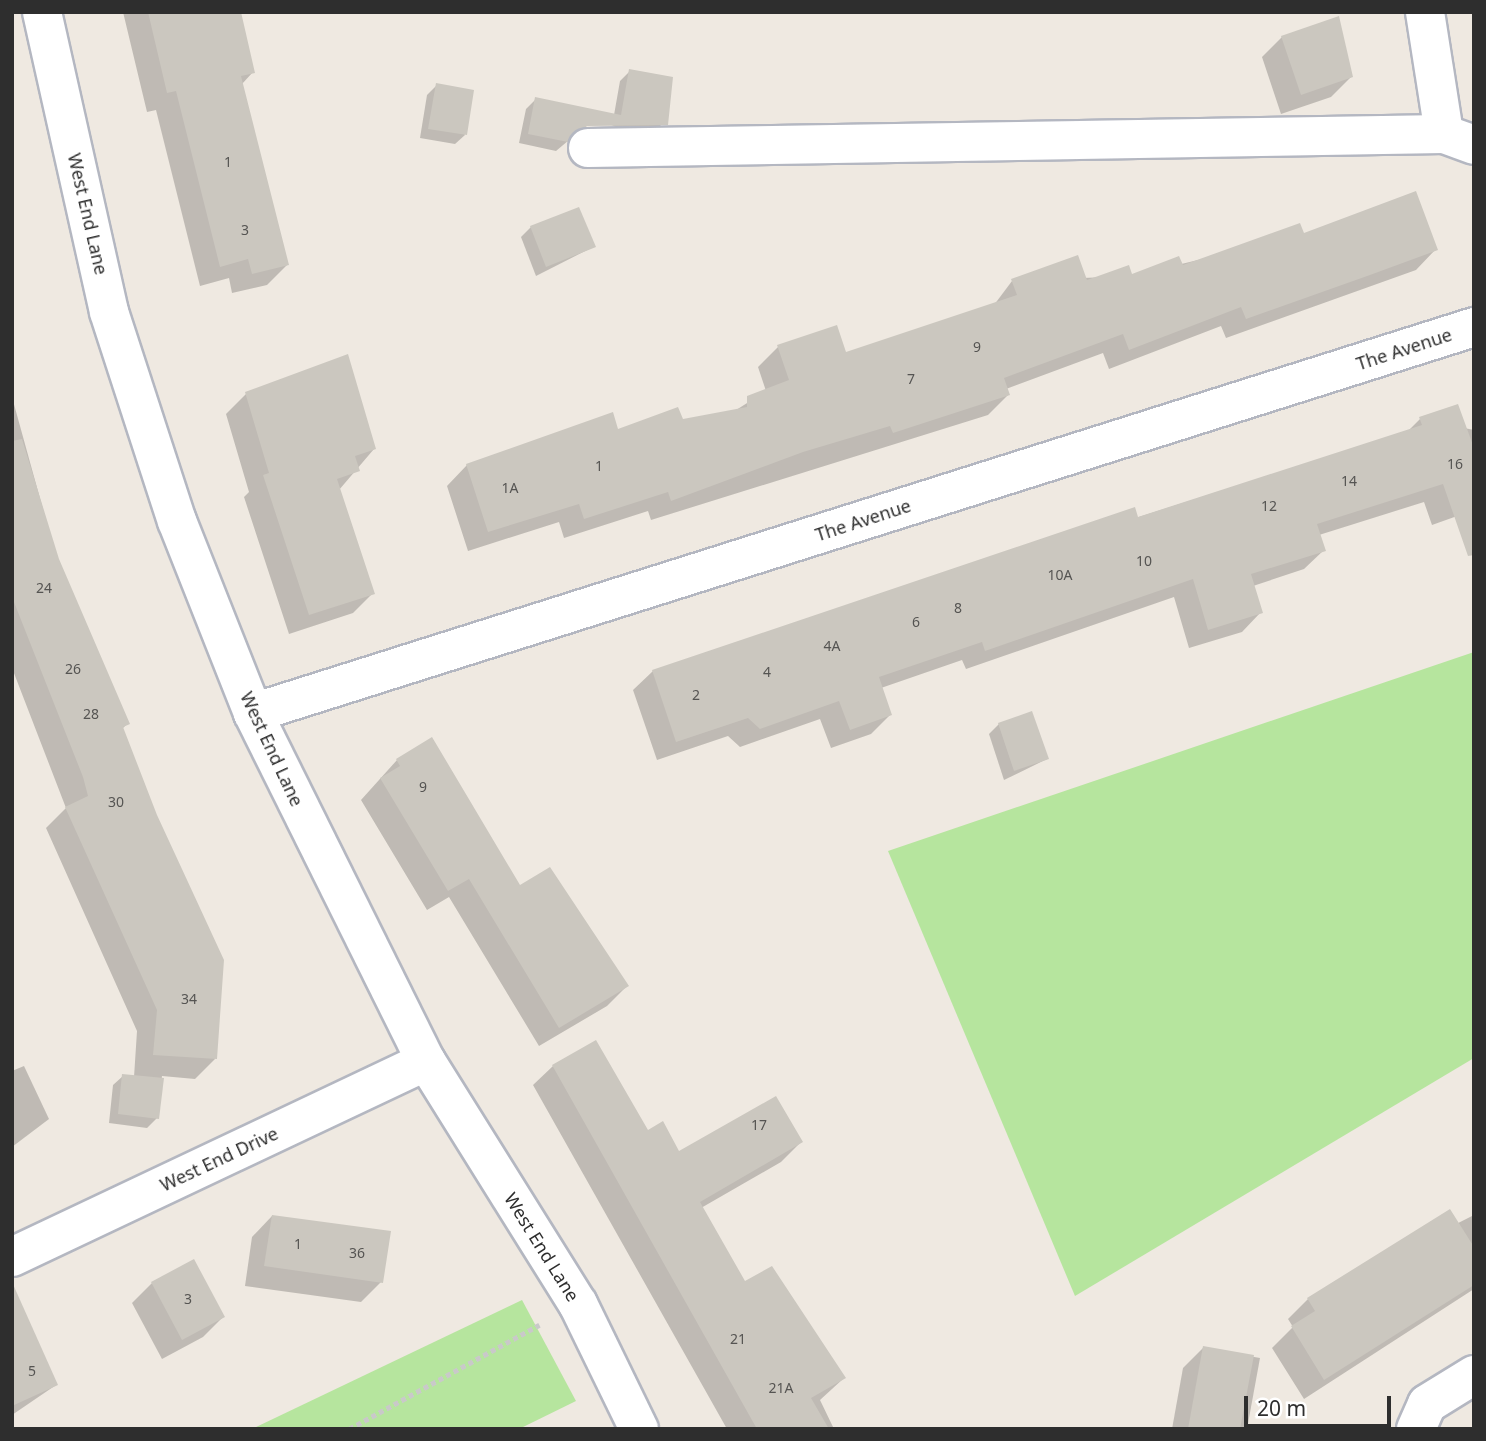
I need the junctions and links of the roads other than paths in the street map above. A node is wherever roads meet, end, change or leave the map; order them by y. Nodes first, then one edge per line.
1 (42, 12) edge
2 (1425, 12) edge
3 (1459, 139) edge
4 (589, 148) dead end
5 (1474, 327) edge
6 (253, 713) junction
7 (426, 1061) junction
8 (12, 1257) edge
9 (1474, 1376) edge
10 (639, 1429) edge
11 (1416, 1429) edge

1 - 6 street, West End Lane
2 - 3 street
3 - 4 street
5 - 6 street, The Avenue
6 - 7 street, West End Lane
7 - 8 street, West End Drive
7 - 10 street, West End Lane
9 - 11 street

